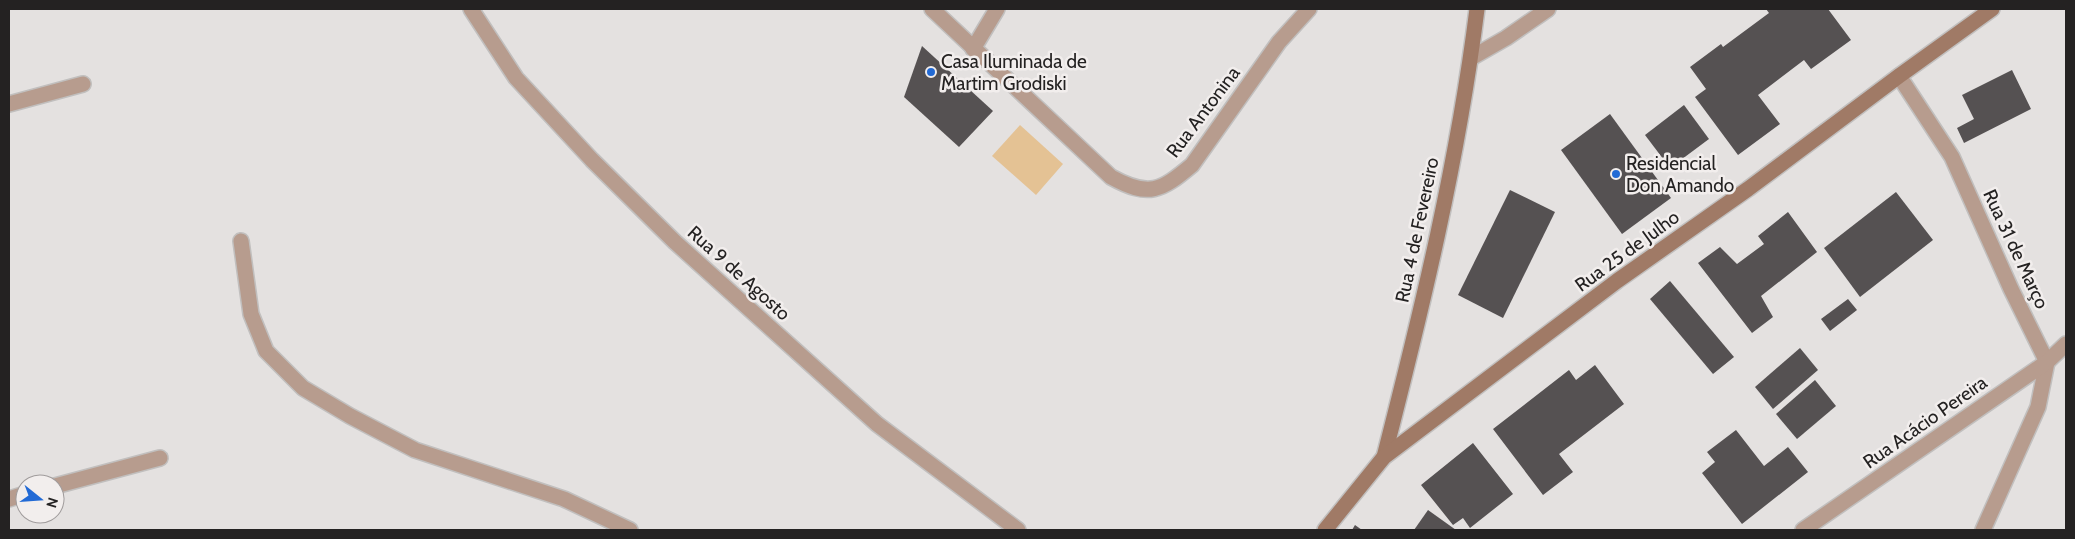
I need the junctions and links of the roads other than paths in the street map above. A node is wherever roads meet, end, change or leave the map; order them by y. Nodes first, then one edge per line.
1 (471, 9) edge
2 (932, 9) edge
3 (996, 9) edge
4 (1309, 9) edge
5 (1477, 9) edge
6 (1548, 9) edge
7 (1992, 9) edge
8 (973, 49) junction
9 (1471, 58) junction
10 (1898, 76) junction
11 (83, 84) dead end
12 (9, 104) edge
13 (241, 241) dead end
14 (2066, 344) edge
15 (2047, 362) junction
16 (1384, 457) junction
17 (160, 458) dead end
18 (65, 483) edge
19 (630, 530) edge
20 (1018, 530) edge
21 (1325, 530) edge
22 (1803, 530) edge
23 (1983, 530) edge

1 - 20 street, Rua 9 de Agosto
2 - 8 street, Rua Antonina
3 - 8 street
4 - 8 street, Rua Antonina
5 - 9 main road, Rua 4 de Fevereiro
6 - 9 street
7 - 10 main road, Rua 25 de Julho
9 - 16 main road, Rua 4 de Fevereiro
10 - 15 street, Rua 31 de Março
10 - 16 main road, Rua 25 de Julho
11 - 12 street
13 - 19 street
14 - 15 street, Rua Acácio Pereira
15 - 22 street, Rua Acácio Pereira
15 - 23 street
16 - 21 main road
17 - 18 street

